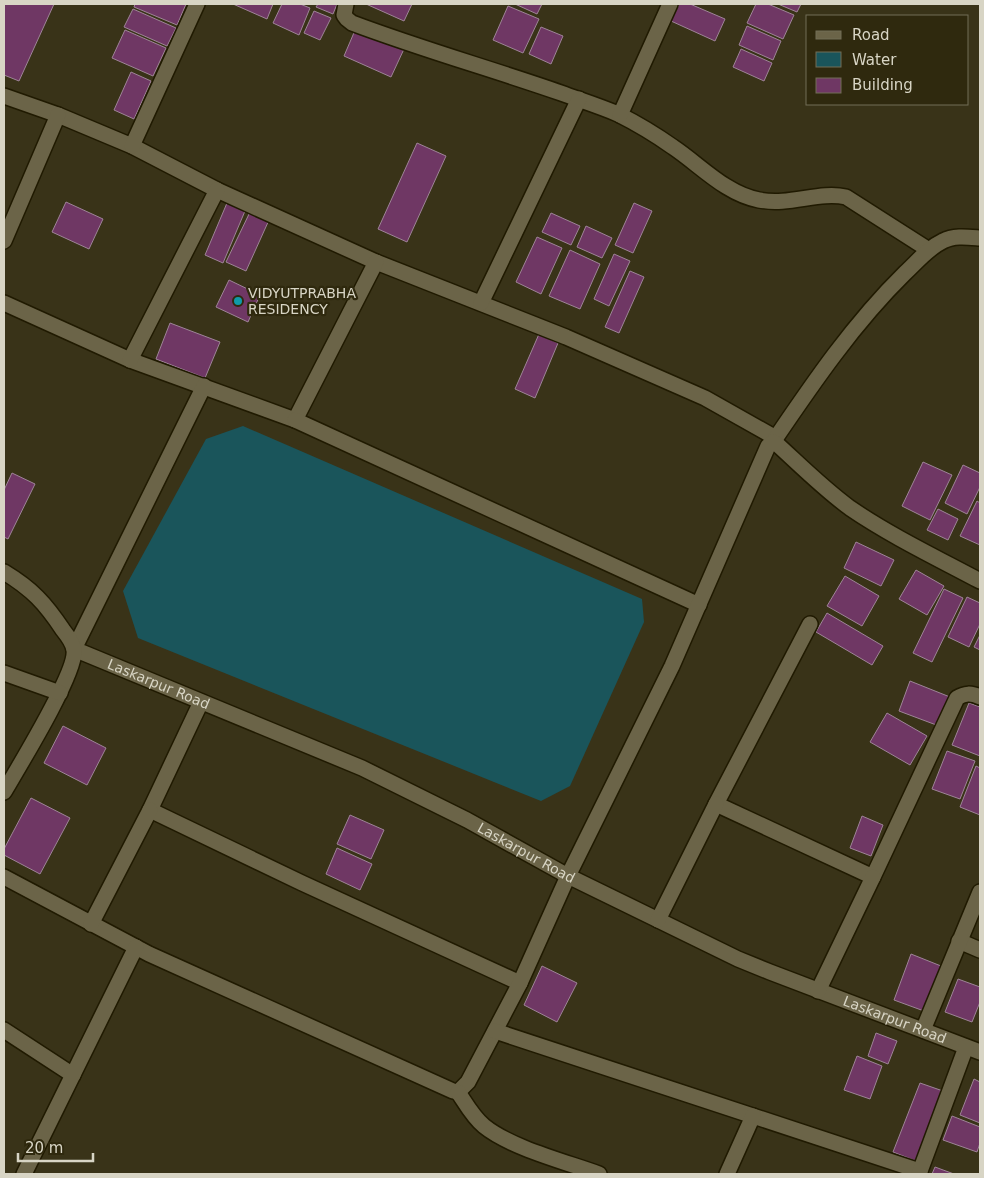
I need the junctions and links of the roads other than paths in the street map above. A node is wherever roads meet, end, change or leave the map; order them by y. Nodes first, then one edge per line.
1 (198, 4) edge
2 (346, 4) edge
3 (670, 4) edge
4 (4, 96) edge
5 (579, 99) junction
6 (58, 115) junction
7 (620, 115) junction
8 (132, 146) junction
9 (217, 190) junction
10 (980, 238) edge
11 (4, 241) edge
12 (928, 250) junction
13 (376, 262) junction
14 (4, 303) edge
15 (481, 303) junction
16 (130, 360) junction
17 (204, 386) junction
18 (295, 420) junction
19 (775, 440) junction
20 (4, 572) edge
21 (980, 581) edge
22 (699, 605) junction
23 (810, 624) dead end
24 (74, 649) junction
25 (4, 673) edge
26 (60, 693) junction
27 (980, 697) edge
28 (201, 702) junction
29 (4, 792) edge
30 (716, 804) junction
31 (150, 810) junction
32 (568, 876) junction
33 (4, 877) edge
34 (873, 877) junction
35 (980, 892) edge
36 (658, 920) junction
37 (91, 924) junction
38 (960, 941) junction
39 (136, 948) junction
40 (980, 950) edge
41 (520, 982) junction
42 (818, 991) junction
43 (4, 1030) edge
44 (922, 1030) junction
45 (495, 1031) junction
46 (973, 1049) edge
47 (73, 1076) junction
48 (458, 1092) junction
49 (753, 1116) junction
50 (919, 1173) edge
51 (24, 1174) edge
52 (599, 1174) edge
53 (727, 1174) edge

1 - 8 street
2 - 5 street
3 - 7 street
4 - 6 street
5 - 7 street
5 - 15 street
6 - 8 street
6 - 11 street
7 - 12 street
8 - 9 street
9 - 13 street
9 - 16 street
10 - 12 street
12 - 19 street
13 - 15 street
13 - 18 street
14 - 16 street
15 - 19 street
16 - 17 street
17 - 18 street
17 - 24 street
18 - 22 street
19 - 21 street
19 - 22 street
20 - 24 street
22 - 32 street
23 - 30 street
24 - 26 street
24 - 28 street, Laskarpur Road
25 - 26 street
26 - 29 street
27 - 34 street
28 - 31 street
28 - 32 street, Laskarpur Road
30 - 34 street
30 - 36 street
31 - 37 street
31 - 41 street
32 - 36 street, Laskarpur Road
32 - 41 street
33 - 37 street
34 - 42 street
35 - 38 street
36 - 42 street, Laskarpur Road
37 - 39 street
38 - 40 street
38 - 44 street
39 - 47 street
39 - 48 street
41 - 45 street
42 - 44 street, Laskarpur Road
43 - 47 street
44 - 46 street, Laskarpur Road
45 - 48 street
45 - 49 street
46 - 50 street
47 - 51 street
48 - 52 street
49 - 50 street
49 - 53 street

